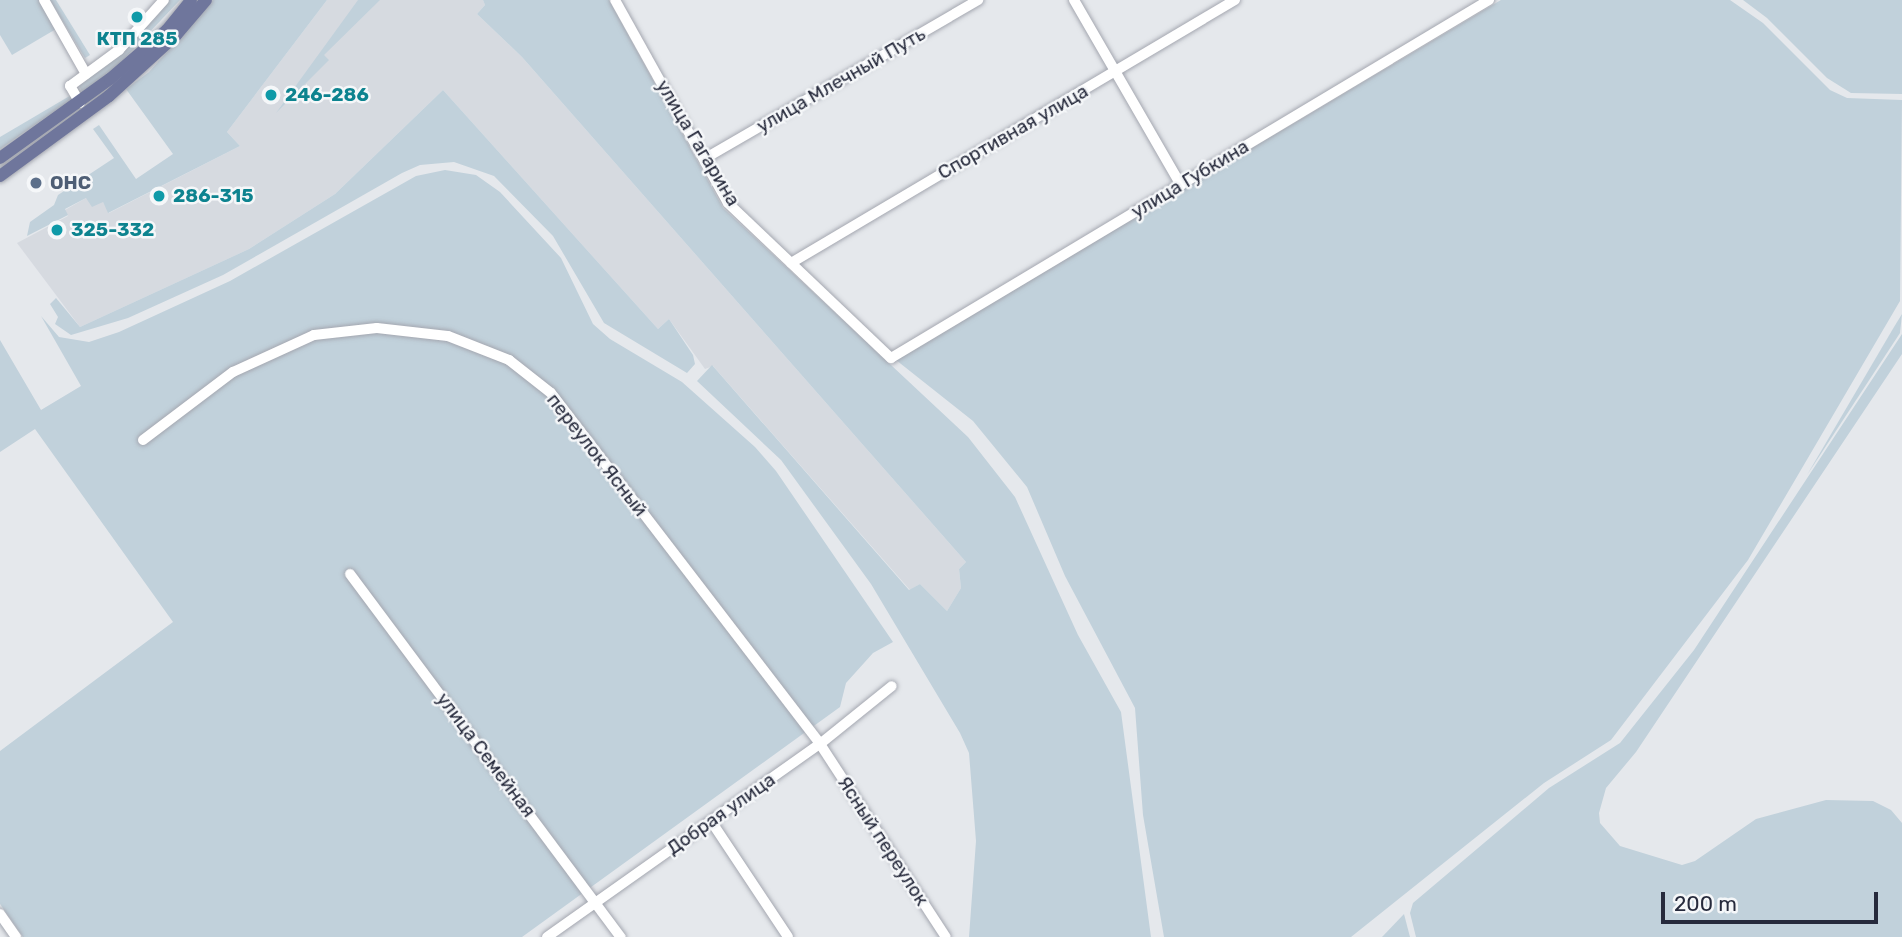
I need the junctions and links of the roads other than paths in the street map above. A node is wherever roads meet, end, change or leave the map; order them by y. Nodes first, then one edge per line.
1 (44, 0) edge
2 (164, 0) edge
3 (191, 0) edge
4 (206, 0) edge
5 (615, 0) edge
6 (978, 0) edge
7 (1074, 0) edge
8 (1235, 0) edge
9 (1489, 0) edge
10 (1116, 71) junction
11 (86, 74) junction
12 (80, 103) junction
13 (0, 158) edge
14 (704, 159) junction
15 (0, 176) edge
16 (1181, 185) junction
17 (790, 263) junction
18 (891, 358) joint
19 (143, 440) dead end
20 (350, 574) dead end
21 (892, 686) dead end
22 (820, 744) junction
23 (711, 821) junction
24 (596, 901) junction
25 (0, 914) edge
26 (16, 937) edge
27 (547, 937) edge
28 (621, 937) edge
29 (788, 937) edge
30 (946, 937) edge

1 - 11 street
2 - 11 street
3 - 12 main road
4 - 15 main road
5 - 14 street, улица Гагарина
6 - 14 street, улица Млечный Путь
7 - 10 street
8 - 10 street, Спортивная улица
9 - 16 street, улица Губкина
10 - 16 street
10 - 17 street, Спортивная улица
11 - 12 street
12 - 13 main road
14 - 17 street, улица Гагарина
16 - 18 street, улица Губкина
17 - 18 street, улица Гагарина
19 - 22 street, переулок Ясный
20 - 24 street, улица Семейная
21 - 22 street, Добрая улица
22 - 23 street, Добрая улица
22 - 30 street, Ясный переулок
23 - 24 street, Добрая улица
23 - 29 street
24 - 27 street, Добрая улица
24 - 28 street, улица Семейная
25 - 26 street

